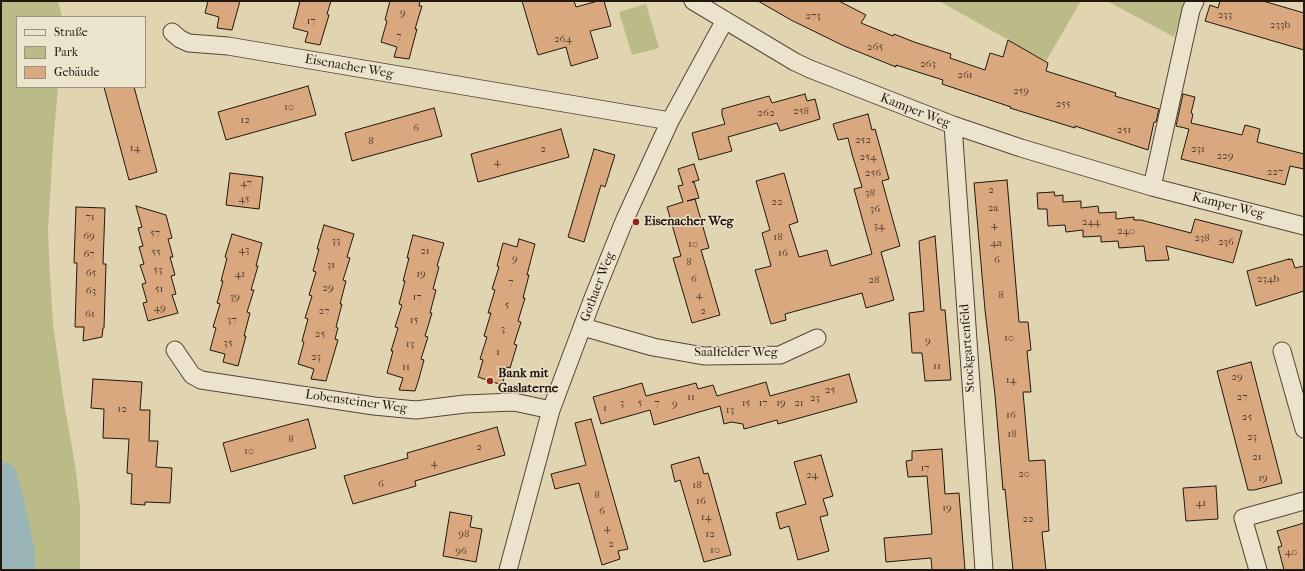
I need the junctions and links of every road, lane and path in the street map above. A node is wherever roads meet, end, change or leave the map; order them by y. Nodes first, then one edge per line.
1 (693, 1) edge
2 (1196, 1) edge
3 (725, 20) junction
4 (172, 32) dead end
5 (670, 121) junction
6 (953, 125) junction
7 (1152, 187) junction
8 (1304, 226) edge
9 (583, 327) junction
10 (817, 338) dead end
11 (175, 350) dead end
12 (1282, 351) dead end
13 (551, 410) junction
14 (1304, 429) edge
15 (1304, 501) edge
16 (509, 570) edge
17 (984, 570) edge
18 (1258, 570) edge

1 - 3 street, Kamper Weg
2 - 7 street
3 - 5 street, Gothaer Weg
3 - 6 street, Kamper Weg
4 - 5 street, Eisenacher Weg
5 - 9 street, Gothaer Weg
6 - 7 street, Kamper Weg
6 - 17 street, Stockgartenfeld
7 - 8 street, Kamper Weg
9 - 10 street, Saalfelder Weg
9 - 13 street, Gothaer Weg
11 - 13 street, Lobensteiner Weg
12 - 14 street
13 - 16 street, Gothaer Weg
15 - 18 street

